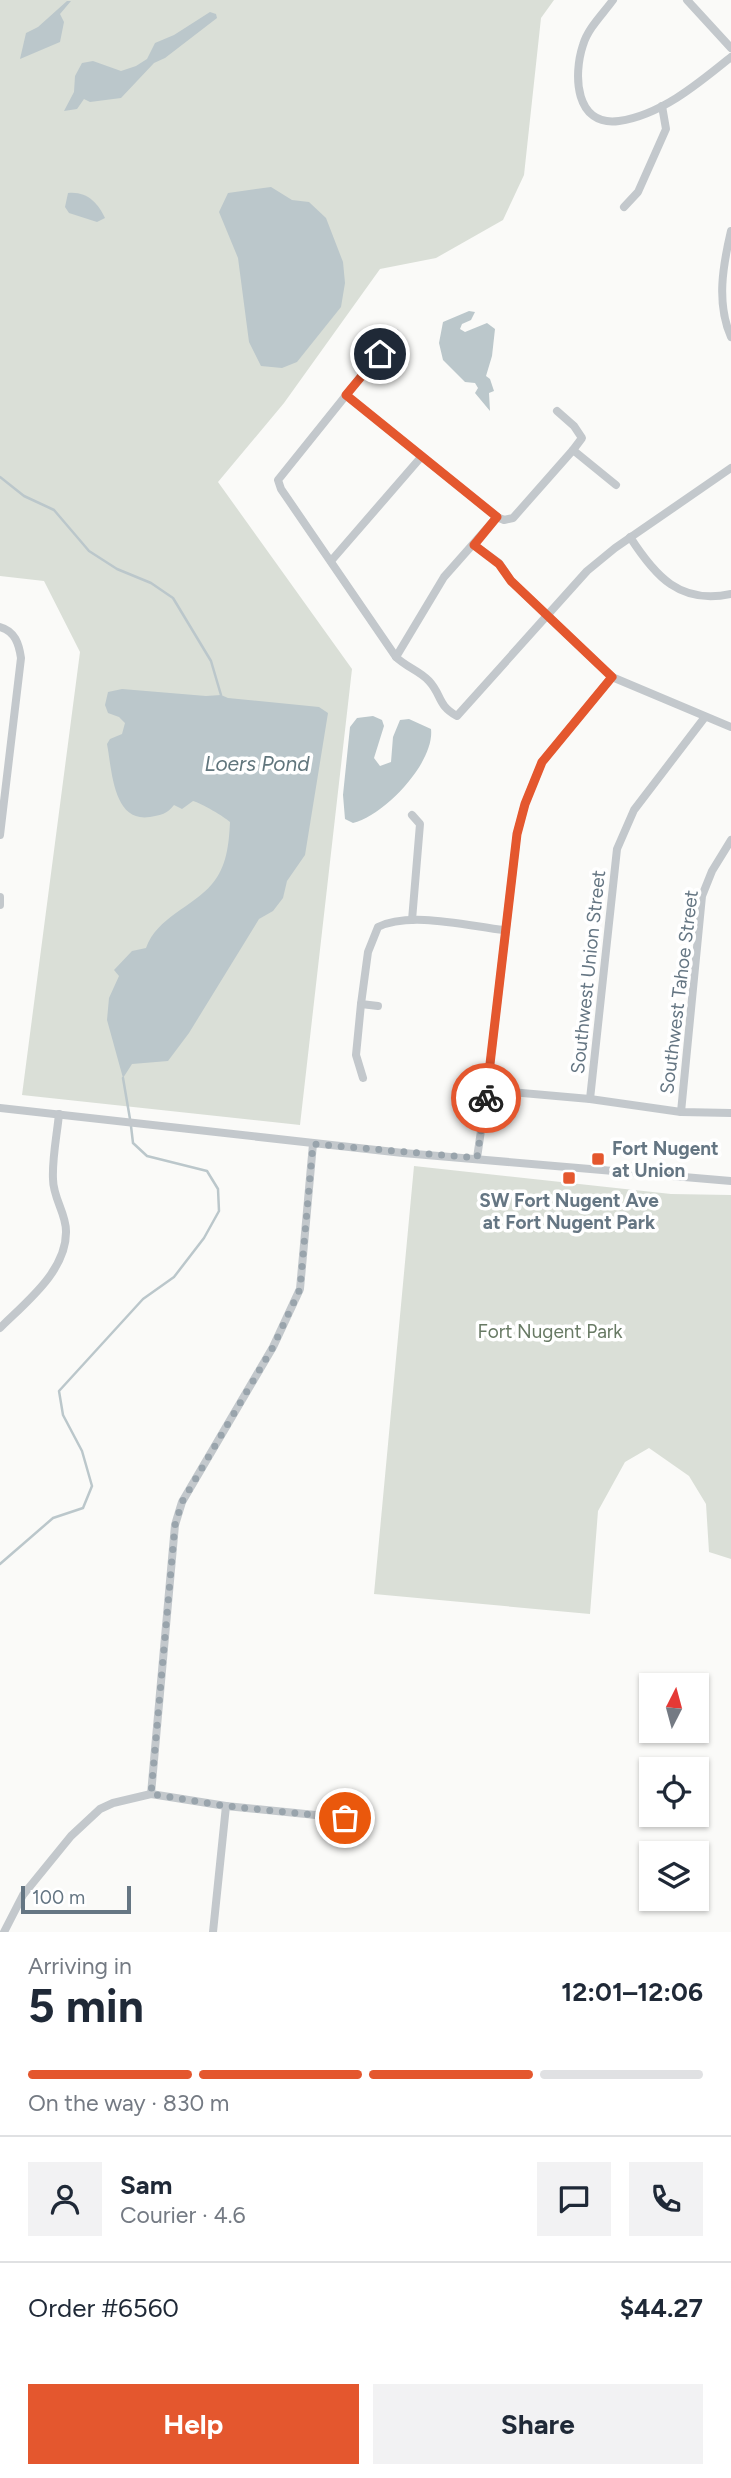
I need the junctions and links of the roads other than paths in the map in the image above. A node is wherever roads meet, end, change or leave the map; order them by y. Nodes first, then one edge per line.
1 (613, 0) edge
2 (687, 0) edge
3 (731, 48) edge
4 (731, 57) edge
5 (662, 106) junction
6 (624, 207) dead end
7 (731, 231) edge
8 (396, 333) dead end
9 (731, 337) edge
10 (346, 395) junction
11 (557, 411) dead end
12 (573, 450) junction
13 (422, 456) junction
14 (731, 468) edge
15 (616, 485) dead end
16 (497, 517) junction
17 (630, 537) junction
18 (474, 545) junction
19 (331, 561) junction
20 (731, 594) edge
21 (547, 614) junction
22 (0, 627) edge
23 (396, 657) junction
24 (612, 677) junction
25 (705, 717) junction
26 (731, 727) edge
27 (412, 815) dead end
28 (0, 835) edge
29 (731, 840) edge
30 (0, 897) edge
31 (0, 905) edge
32 (412, 920) junction
33 (504, 930) junction
34 (361, 1003) junction
35 (378, 1006) dead end
36 (363, 1078) dead end
37 (487, 1090) junction
38 (590, 1099) junction
39 (0, 1108) edge
40 (681, 1112) junction
41 (731, 1113) edge
42 (59, 1114) junction
43 (313, 1144) junction
44 (477, 1158) junction
45 (731, 1181) edge
46 (0, 1328) edge
47 (151, 1794) junction
48 (226, 1806) junction
49 (345, 1818) dead end
50 (4, 1932) edge
51 (213, 1932) edge

1 - 5 street
2 - 3 street
4 - 5 street
5 - 6 street
7 - 9 street
8 - 10 street
10 - 13 street
10 - 19 street
11 - 12 street
12 - 15 street
12 - 16 street
13 - 16 street
13 - 19 street
14 - 17 street
16 - 18 street
17 - 20 street
17 - 21 street
18 - 21 street
18 - 23 street
19 - 23 street
21 - 23 street
21 - 24 street
22 - 28 street
24 - 25 street
24 - 33 street
25 - 26 street
25 - 38 street, Southwest Union Street
27 - 32 street
29 - 40 street, Southwest Tahoe Street
30 - 31 street
32 - 33 street
32 - 34 street
33 - 37 street
34 - 35 street
34 - 36 street
37 - 38 street
37 - 44 street
38 - 40 street
39 - 42 street
40 - 41 street
42 - 43 street
42 - 46 street
43 - 44 street
43 - 47 street
44 - 45 street
47 - 48 street
47 - 50 street
48 - 49 street
48 - 51 street

